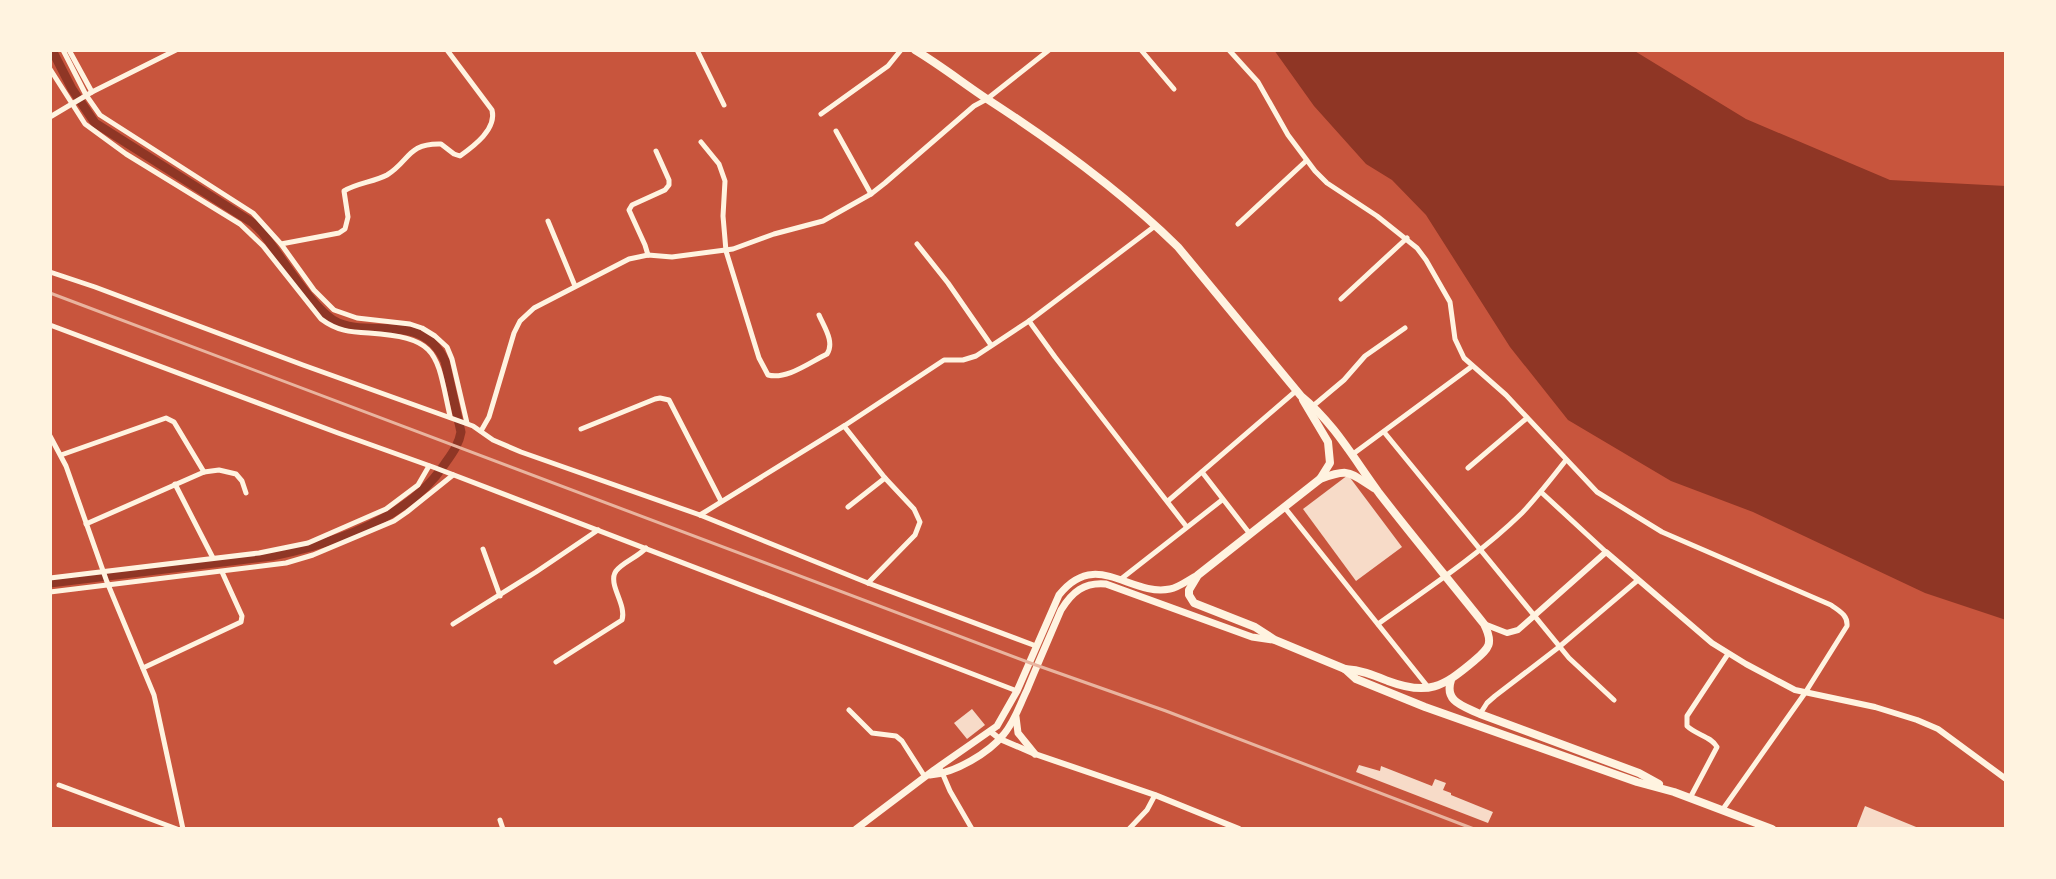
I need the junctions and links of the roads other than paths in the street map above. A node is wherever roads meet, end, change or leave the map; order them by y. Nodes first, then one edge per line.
1 (63, 50) edge
2 (69, 50) edge
3 (176, 50) edge
4 (447, 50) edge
5 (697, 50) edge
6 (901, 50) edge
7 (1049, 50) edge
8 (1141, 50) edge
9 (1229, 50) edge
10 (920, 51) edge
11 (50, 69) edge
12 (1174, 89) dead end
13 (87, 94) junction
14 (987, 99) junction
15 (72, 103) junction
16 (724, 105) dead end
17 (821, 114) dead end
18 (50, 117) edge
19 (836, 131) dead end
20 (701, 142) dead end
21 (656, 151) dead end
22 (1306, 161) junction
23 (871, 194) junction
24 (548, 221) dead end
25 (1238, 224) dead end
26 (1156, 226) junction
27 (1407, 238) junction
28 (281, 244) junction
29 (917, 244) dead end
30 (726, 251) junction
31 (648, 255) junction
32 (50, 272) edge
33 (575, 286) junction
34 (1341, 299) dead end
35 (819, 315) dead end
36 (1029, 321) junction
37 (50, 325) edge
38 (1405, 328) dead end
39 (991, 345) junction
40 (1471, 367) junction
41 (1299, 393) junction
42 (1313, 406) junction
43 (451, 418) junction
44 (1527, 418) junction
45 (464, 423) junction
46 (844, 426) junction
47 (581, 429) dead end
48 (480, 431) junction
49 (1384, 432) junction
50 (50, 436) edge
51 (1353, 454) junction
52 (61, 455) junction
53 (1566, 460) junction
54 (431, 466) junction
55 (1468, 468) dead end
56 (204, 472) junction
57 (1202, 472) junction
58 (449, 473) junction
59 (885, 478) junction
60 (1320, 479) junction
61 (175, 484) junction
62 (1378, 491) junction
63 (1541, 492) junction
64 (246, 493) dead end
65 (1222, 500) junction
66 (721, 501) junction
67 (1168, 501) junction
68 (848, 507) dead end
69 (1285, 508) junction
70 (700, 515) junction
71 (86, 524) junction
72 (1186, 526) junction
73 (598, 530) junction
74 (1250, 534) junction
75 (646, 548) junction
76 (483, 549) dead end
77 (1479, 550) junction
78 (1606, 552) junction
79 (213, 558) junction
80 (222, 571) junction
81 (103, 572) junction
82 (1198, 575) junction
83 (1446, 576) junction
84 (50, 578) edge
85 (1121, 579) junction
86 (1638, 580) junction
87 (108, 583) junction
88 (868, 583) junction
89 (1069, 583) junction
90 (1076, 591) junction
91 (50, 592) edge
92 (500, 596) junction
93 (1194, 603) junction
94 (1199, 617) junction
95 (1535, 617) junction
96 (453, 624) dead end
97 (1378, 624) junction
98 (1484, 624) junction
99 (1275, 640) junction
100 (1559, 647) junction
101 (1037, 651) junction
102 (1728, 654) junction
103 (556, 662) dead end
104 (143, 668) junction
105 (1345, 669) junction
106 (1030, 673) junction
107 (1451, 680) junction
108 (1428, 687) junction
109 (1017, 691) junction
110 (1805, 693) junction
111 (1614, 700) dead end
112 (849, 710) dead end
113 (1480, 714) junction
114 (1016, 715) junction
115 (991, 732) junction
116 (1000, 739) junction
117 (1035, 754) junction
118 (941, 770) junction
119 (1621, 771) junction
120 (927, 776) junction
121 (2006, 779) edge
122 (59, 785) dead end
123 (1155, 795) junction
124 (1690, 798) junction
125 (1722, 810) junction
126 (500, 820) dead end
127 (180, 829) edge
128 (503, 829) edge
129 (856, 829) edge
130 (972, 829) edge
131 (1129, 829) edge
132 (1239, 829) edge
133 (1772, 829) edge

1 - 13 street
2 - 13 street
3 - 13 street
4 - 28 street
5 - 16 street
6 - 17 street
7 - 14 street
8 - 12 street
9 - 22 street
10 - 14 highway
11 - 15 street
13 - 15 street
13 - 28 street
14 - 23 street
14 - 26 highway
15 - 18 street
15 - 43 street
19 - 23 street
20 - 30 street
21 - 31 street
22 - 25 street
22 - 27 street
23 - 30 street
24 - 33 street
26 - 36 street
26 - 41 highway
27 - 34 street
27 - 40 street
28 - 45 street
29 - 39 street
30 - 31 street
30 - 35 street
31 - 33 street
32 - 43 street
33 - 48 street
36 - 39 street
36 - 67 street
37 - 54 street
38 - 42 street
39 - 46 street
40 - 44 street
40 - 49 street
41 - 42 highway
41 - 57 street
41 - 60 highway
42 - 51 highway
43 - 45 street
44 - 53 street
44 - 55 street
45 - 48 street
46 - 59 street
46 - 66 street
47 - 66 street
48 - 70 street
49 - 51 street
49 - 77 street
50 - 52 street
51 - 62 highway
52 - 56 street
52 - 71 street
53 - 63 street
53 - 110 street
54 - 58 street
54 - 79 street
56 - 61 street
56 - 64 street
57 - 65 street
57 - 67 street
58 - 73 street
58 - 80 street
59 - 68 street
59 - 88 street
60 - 62 highway
60 - 69 highway
61 - 71 street
61 - 79 street
62 - 83 highway
63 - 77 street
63 - 78 street
65 - 72 street
65 - 74 street
66 - 70 street
67 - 72 street
69 - 74 highway
69 - 97 street
70 - 88 street
71 - 81 street
72 - 85 street
73 - 75 street
73 - 92 street
74 - 82 highway
75 - 103 street
75 - 109 street
76 - 92 street
77 - 83 street
77 - 95 street
78 - 86 street
78 - 95 street
79 - 81 street
80 - 87 street
80 - 104 street
81 - 84 street
81 - 87 street
82 - 85 main road
82 - 93 highway
83 - 97 street
83 - 98 highway
85 - 89 main road
86 - 100 street
86 - 102 street
87 - 91 street
87 - 104 street
88 - 101 street
89 - 90 main road
89 - 101 main road
90 - 94 main road
90 - 101 main road
92 - 96 street
93 - 94 highway
93 - 99 highway
94 - 99 main road
95 - 98 street
95 - 100 street
97 - 108 street
98 - 107 highway
99 - 105 highway
100 - 111 street
100 - 113 street
101 - 106 main road
102 - 110 street
102 - 124 street
104 - 127 street
105 - 108 highway
105 - 119 highway
106 - 109 main road
106 - 114 main road
107 - 108 highway
107 - 113 highway
109 - 115 main road
110 - 121 street
110 - 125 street
112 - 120 street
113 - 119 highway
114 - 116 main road
114 - 117 main road
115 - 116 street
115 - 118 main road
116 - 117 street
116 - 118 main road
117 - 123 street
118 - 120 main road
118 - 130 street
119 - 124 highway
120 - 129 main road
122 - 127 street
123 - 131 street
123 - 132 street
124 - 125 highway
125 - 133 highway
126 - 128 street

